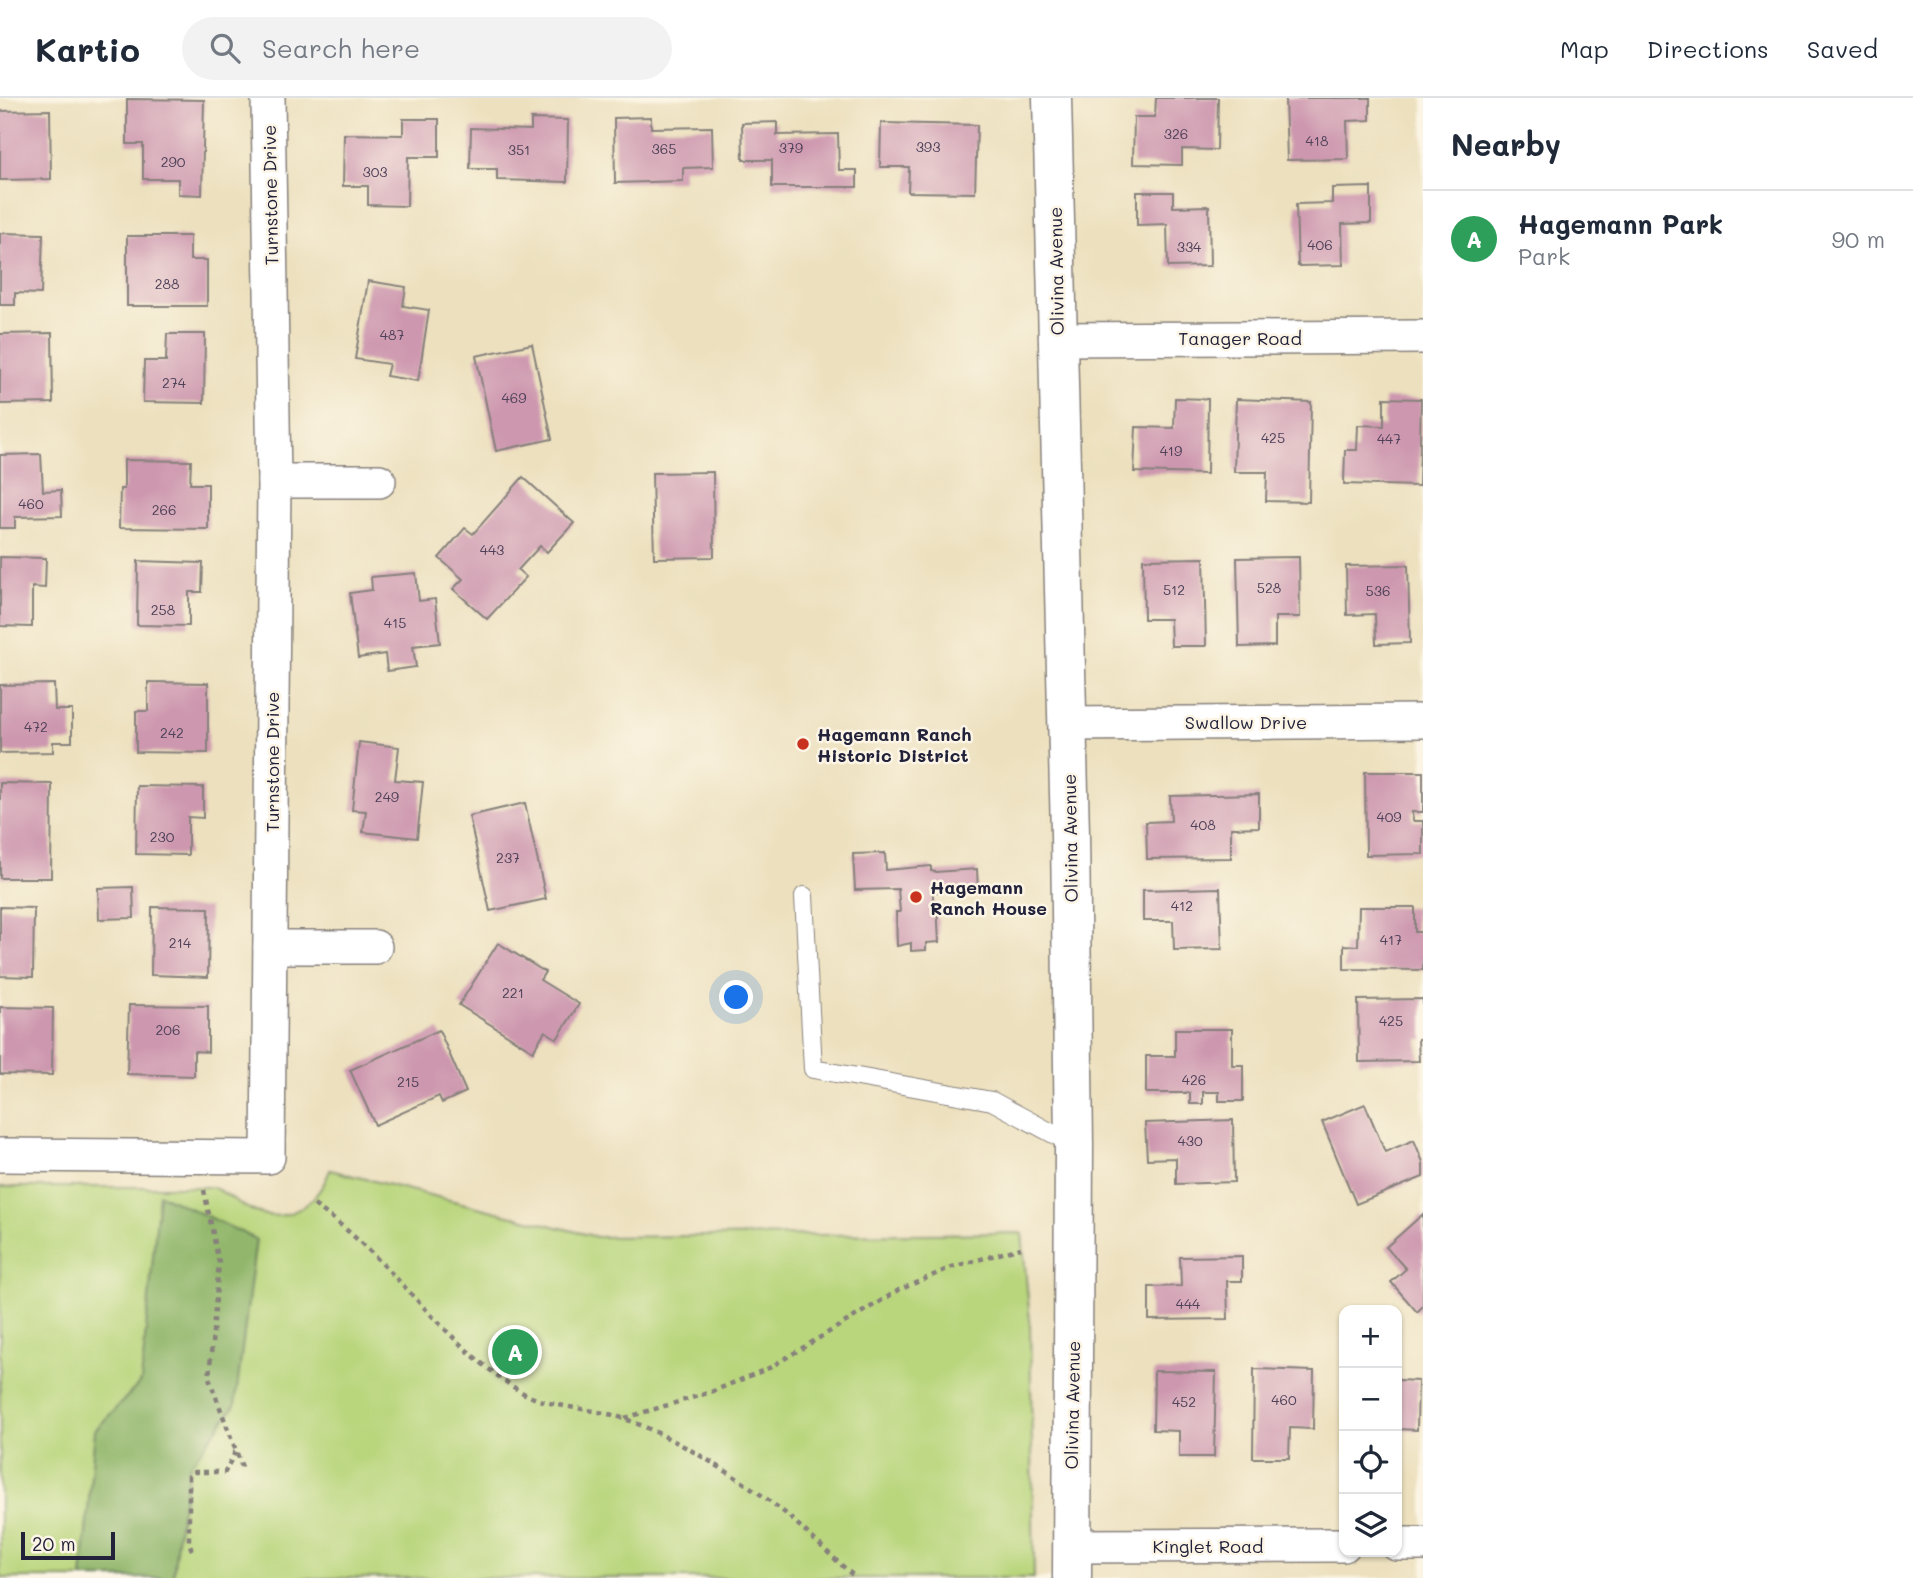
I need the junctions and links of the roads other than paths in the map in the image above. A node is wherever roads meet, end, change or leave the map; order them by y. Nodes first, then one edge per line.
1 (268, 98) edge
2 (1052, 98) edge
3 (1423, 337) edge
4 (1058, 340) junction
5 (274, 481) junction
6 (379, 481) dead end
7 (1423, 721) edge
8 (1068, 724) junction
9 (804, 896) dead end
10 (270, 947) junction
11 (375, 947) dead end
12 (1074, 1145) junction
13 (0, 1155) edge
14 (1402, 1544) edge
15 (1423, 1544) edge
16 (1339, 1545) edge
17 (1072, 1562) edge

1 - 5 street, Turnstone Drive
2 - 4 street, Olivina Avenue
3 - 4 street, Tanager Road
4 - 8 street, Olivina Avenue
5 - 6 street
5 - 10 street, Turnstone Drive
7 - 8 street, Swallow Drive
8 - 12 street, Olivina Avenue
9 - 12 lane
10 - 11 street
10 - 13 street, Turnstone Drive
12 - 17 street, Olivina Avenue
14 - 15 street
16 - 17 street, Kinglet Road

